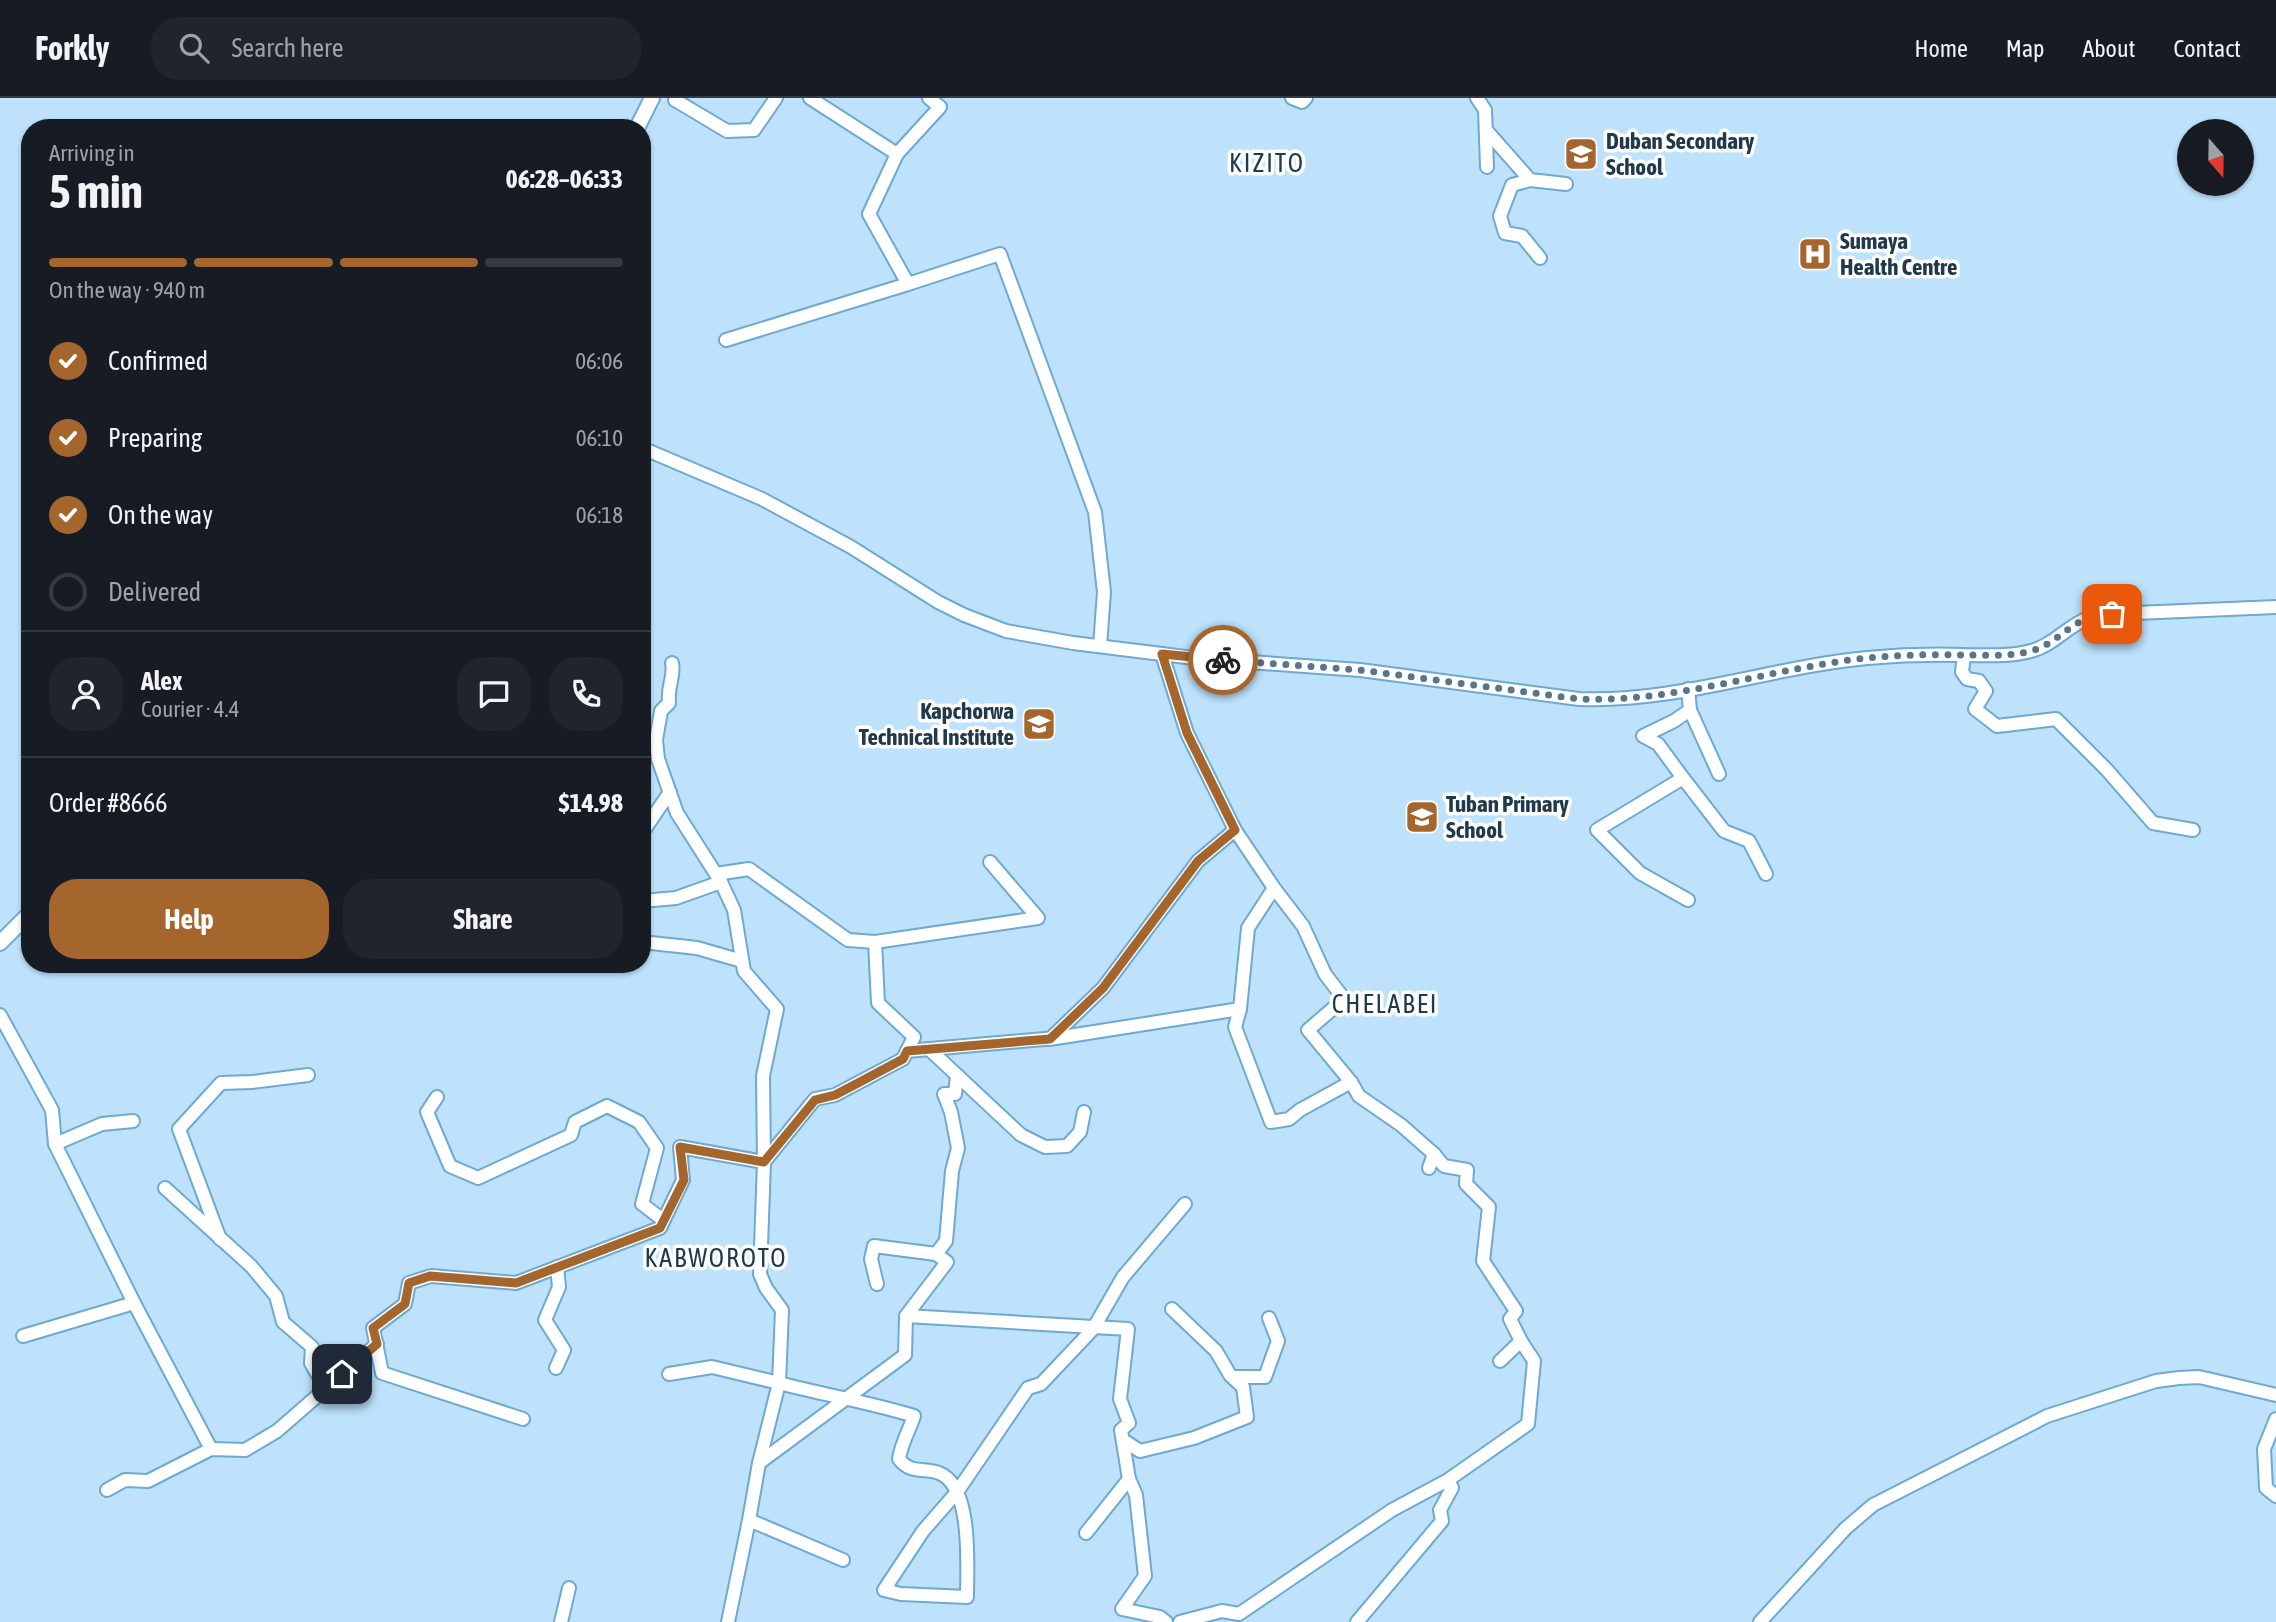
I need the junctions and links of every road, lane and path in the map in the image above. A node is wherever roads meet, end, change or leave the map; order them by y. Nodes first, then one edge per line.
1 (652, 98) edge
2 (776, 98) edge
3 (810, 98) edge
4 (929, 98) edge
5 (1292, 98) edge
6 (1306, 98) edge
7 (1477, 98) edge
8 (675, 100) edge
9 (642, 119) edge
10 (1486, 130) junction
11 (897, 154) junction
12 (1487, 167) dead end
13 (1530, 180) junction
14 (1566, 184) dead end
15 (1540, 258) dead end
16 (908, 284) junction
17 (726, 340) dead end
18 (651, 452) edge
19 (2276, 607) edge
20 (1100, 646) junction
21 (1162, 654) junction
22 (1964, 655) junction
23 (672, 663) dead end
24 (1688, 689) junction
25 (1690, 710) junction
26 (1718, 774) dead end
27 (1683, 778) junction
28 (670, 792) junction
29 (651, 820) edge
30 (1235, 830) junction
31 (2193, 830) dead end
32 (990, 862) dead end
33 (1766, 874) dead end
34 (719, 878) junction
35 (1274, 888) junction
36 (651, 900) edge
37 (1688, 900) dead end
38 (21, 922) edge
39 (874, 942) junction
40 (0, 943) edge
41 (651, 943) edge
42 (742, 961) junction
43 (1240, 1009) junction
44 (0, 1015) edge
45 (1050, 1039) junction
46 (929, 1049) junction
47 (907, 1051) junction
48 (308, 1075) dead end
49 (957, 1075) junction
50 (1351, 1082) junction
51 (437, 1097) dead end
52 (1084, 1112) dead end
53 (133, 1121) dead end
54 (55, 1144) junction
55 (1434, 1154) junction
56 (764, 1162) junction
57 (1429, 1168) dead end
58 (165, 1188) dead end
59 (1185, 1204) dead end
60 (663, 1220) junction
61 (220, 1239) junction
62 (936, 1254) junction
63 (556, 1267) junction
64 (877, 1284) dead end
65 (134, 1303) junction
66 (1172, 1309) dead end
67 (906, 1316) junction
68 (1269, 1318) dead end
69 (1095, 1327) junction
70 (23, 1336) dead end
71 (1521, 1341) junction
72 (377, 1344) junction
73 (1500, 1361) dead end
74 (556, 1368) dead end
75 (669, 1374) dead end
76 (1233, 1377) junction
77 (779, 1383) junction
78 (326, 1389) junction
79 (2276, 1395) edge
80 (847, 1397) junction
81 (523, 1419) dead end
82 (2276, 1419) edge
83 (1123, 1440) junction
84 (211, 1449) junction
85 (759, 1463) junction
86 (1129, 1479) junction
87 (1448, 1480) junction
88 (107, 1490) dead end
89 (957, 1492) junction
90 (2276, 1496) edge
91 (749, 1520) junction
92 (1086, 1534) dead end
93 (842, 1560) dead end
94 (569, 1588) dead end
95 (561, 1622) edge
96 (728, 1622) edge
97 (1166, 1622) edge
98 (1180, 1622) edge
99 (1357, 1622) edge
100 (1760, 1622) edge

1 - 9 main road
2 - 8 street
3 - 11 street
4 - 11 street
5 - 6 street
7 - 10 street
10 - 12 street
10 - 13 street
11 - 16 street
13 - 14 street
13 - 15 street
16 - 17 street
16 - 20 street
18 - 20 street
19 - 22 street
20 - 21 street
21 - 24 street
21 - 30 street
22 - 24 street
22 - 31 street
23 - 28 street
24 - 25 street
25 - 26 street
25 - 27 street
27 - 33 street
27 - 37 street
28 - 29 street
28 - 34 street
30 - 35 street
30 - 45 street
32 - 39 street
34 - 36 street
34 - 39 street
34 - 42 street
35 - 43 street
35 - 50 street
38 - 40 main road
39 - 47 street
41 - 42 street
42 - 56 street
43 - 45 street
43 - 50 street
44 - 54 street
45 - 46 street
46 - 47 street
46 - 49 street
47 - 56 street
48 - 61 street
49 - 52 street
49 - 62 street
50 - 55 street
51 - 60 street
53 - 54 street
54 - 65 street
55 - 57 street
55 - 71 street
56 - 60 street
56 - 77 street
58 - 61 street
59 - 69 street
60 - 63 street
61 - 78 street
62 - 64 street
62 - 67 street
63 - 72 street
63 - 74 street
65 - 70 street
65 - 84 street
66 - 76 street
67 - 69 street
67 - 80 street
68 - 76 street
69 - 83 street
69 - 89 street
71 - 73 street
71 - 87 street
72 - 78 street
72 - 81 street
75 - 77 street
76 - 83 street
77 - 80 street
77 - 85 street
78 - 84 street
79 - 100 street
80 - 85 street
80 - 89 street
82 - 90 street
83 - 86 street
84 - 88 street
85 - 91 street
86 - 92 street
86 - 97 street
87 - 98 street
87 - 99 street
89 - 89 street
91 - 93 street
91 - 96 street
94 - 95 street

